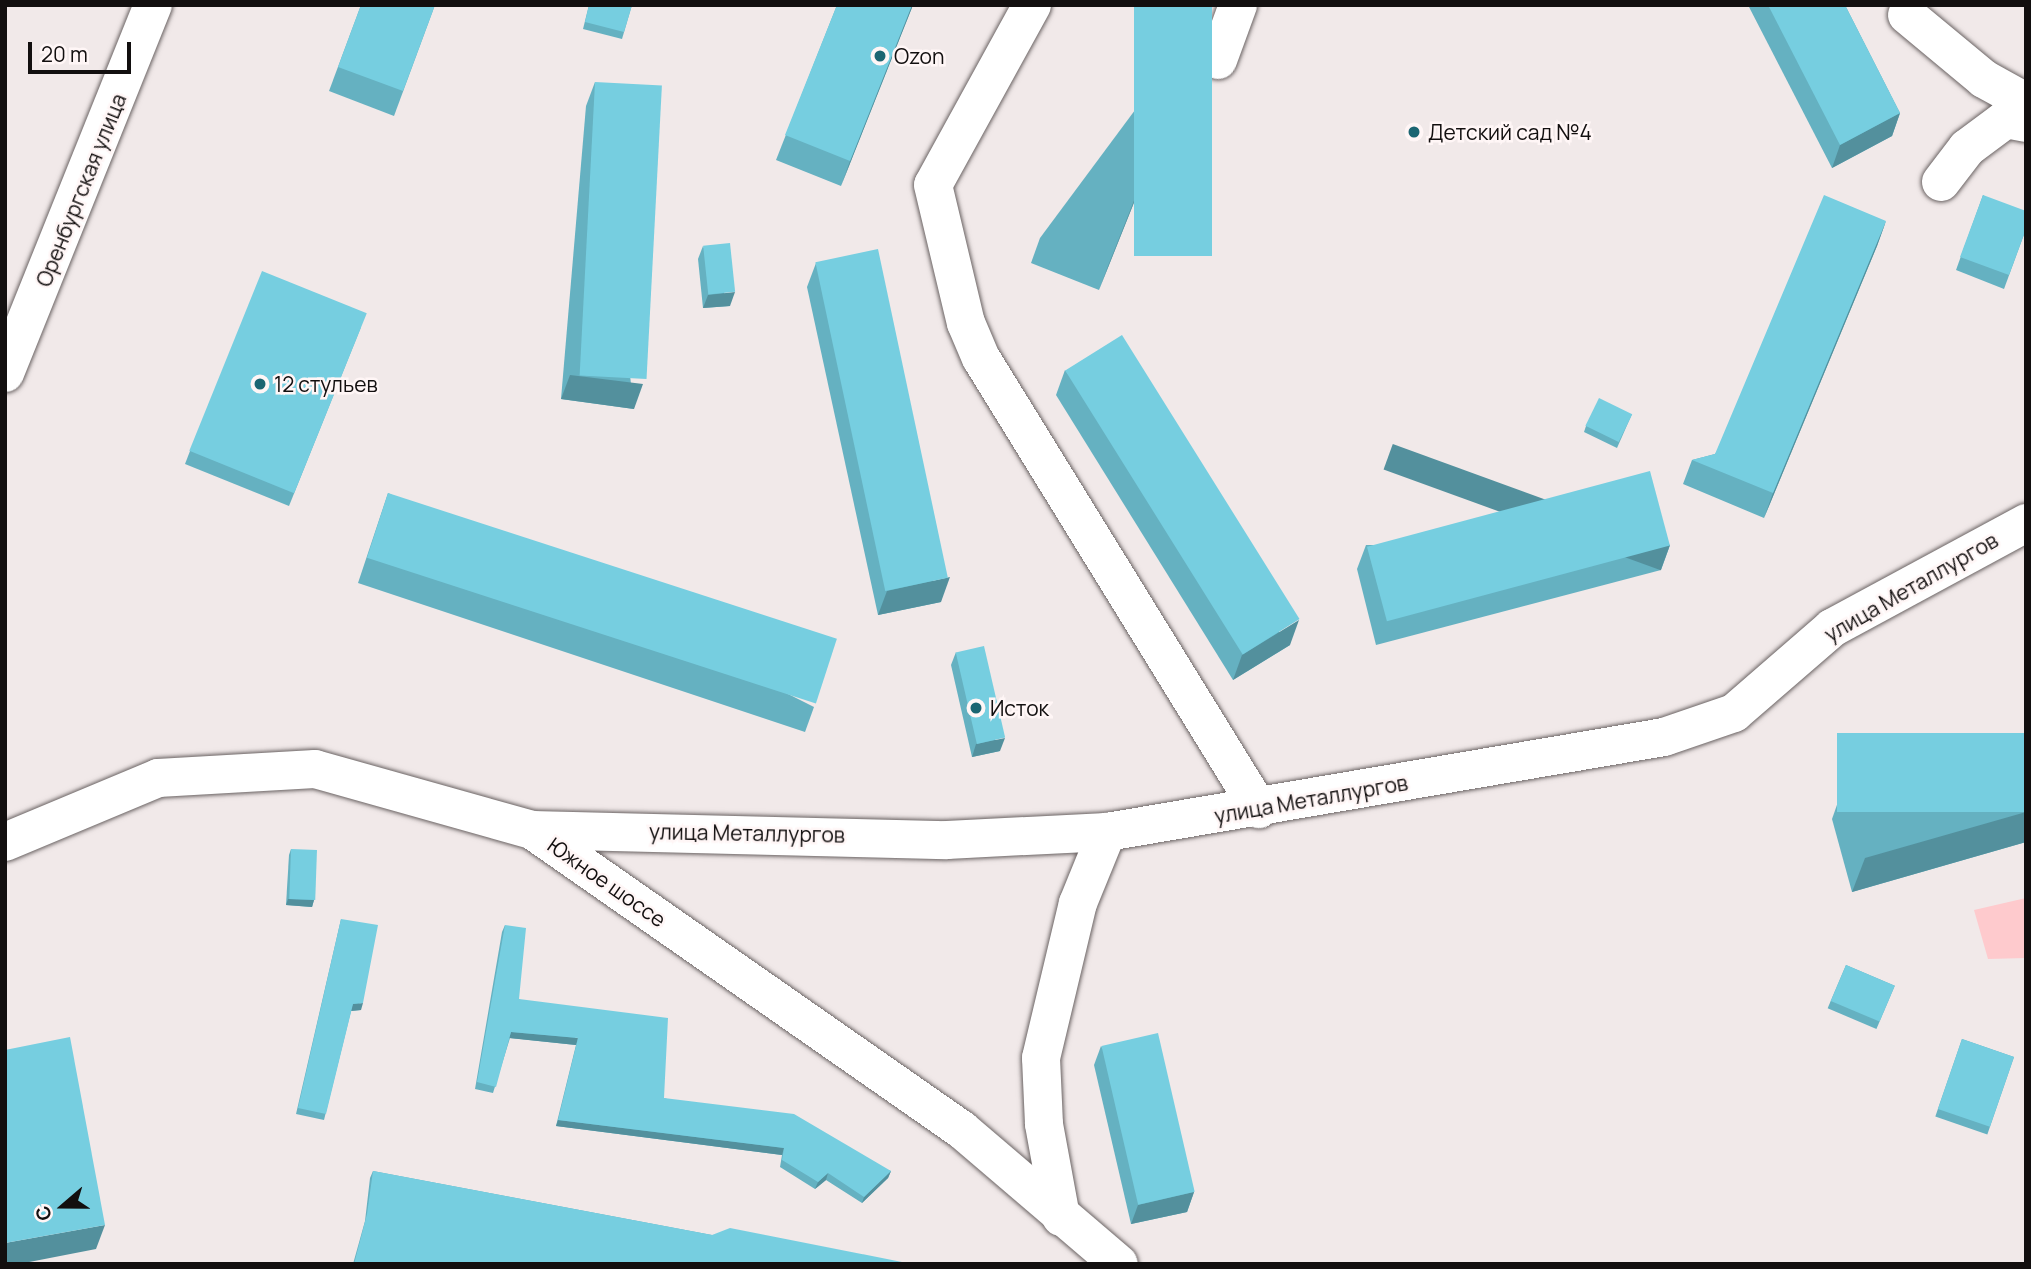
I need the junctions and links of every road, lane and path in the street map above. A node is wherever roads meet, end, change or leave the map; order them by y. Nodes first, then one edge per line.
1 (153, 5) edge
2 (1032, 5) edge
3 (1238, 5) edge
4 (1907, 15) dead end
5 (1218, 60) dead end
6 (2026, 102) edge
7 (2026, 123) edge
8 (1941, 182) dead end
9 (5, 373) edge
10 (2026, 523) edge
11 (1259, 809) junction
12 (532, 830) junction
13 (1107, 832) junction
14 (5, 842) edge
15 (1061, 1217) junction
16 (1119, 1264) edge

1 - 9 street, Оренбургская улица
2 - 11 street
3 - 5 street
4 - 6 street
7 - 8 street
10 - 11 street, улица Металлургов
11 - 13 street, улица Металлургов
12 - 13 street, улица Металлургов
12 - 14 street, Южное шоссе
12 - 15 street, Южное шоссе
13 - 15 street
15 - 16 street, Южное шоссе

